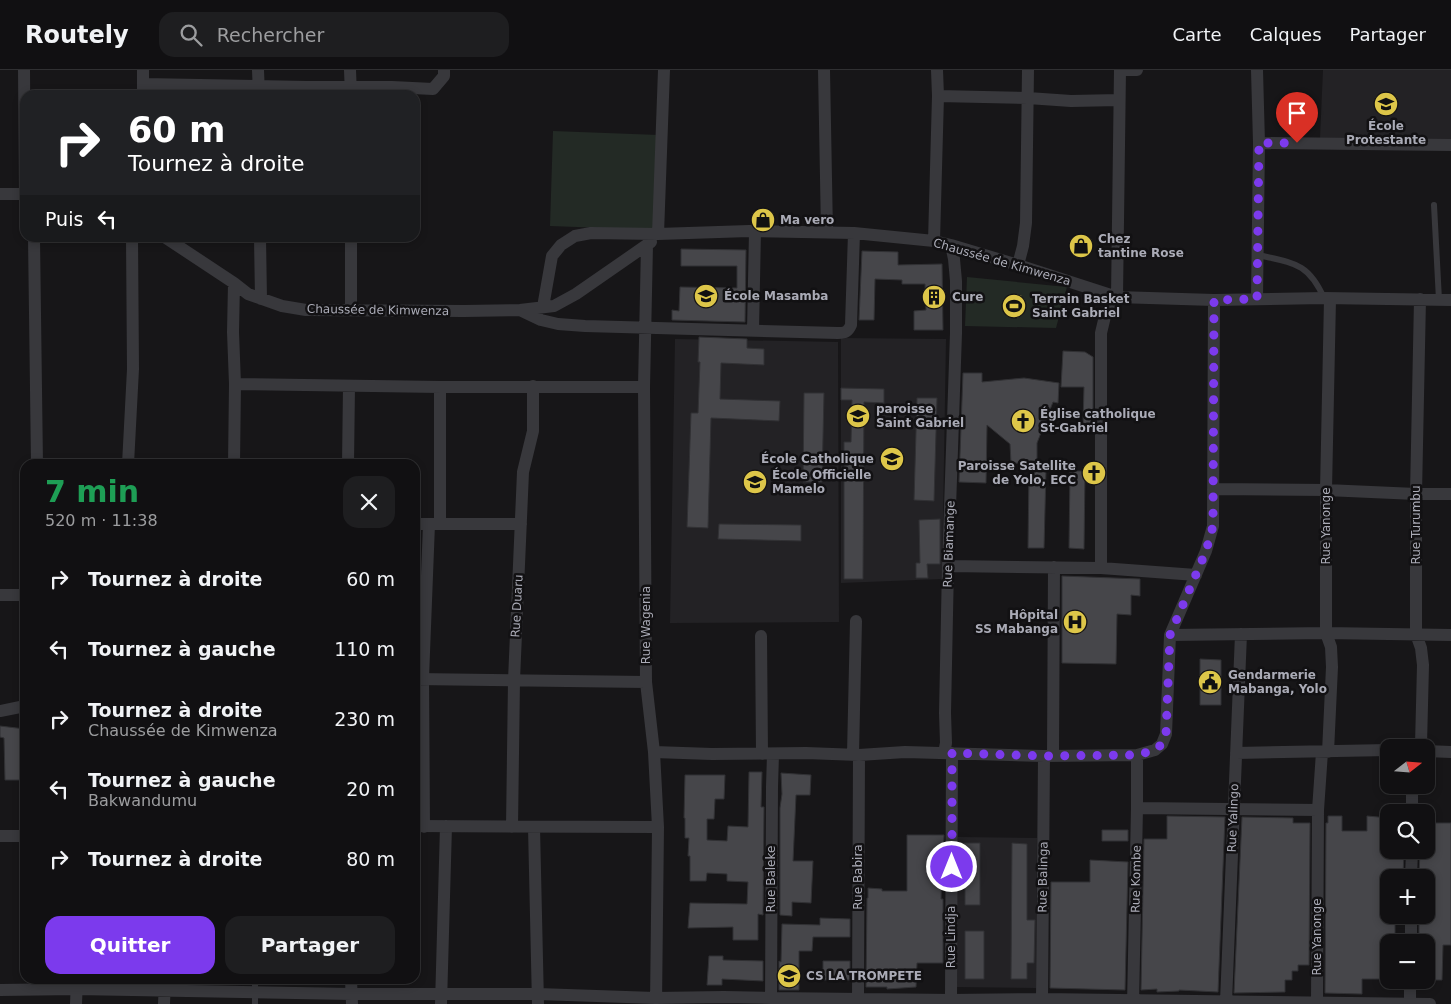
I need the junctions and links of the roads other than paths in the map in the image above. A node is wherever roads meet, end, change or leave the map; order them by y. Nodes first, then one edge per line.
1 (24, 70) edge
2 (143, 70) edge
3 (258, 70) edge
4 (350, 70) edge
5 (444, 70) edge
6 (664, 70) edge
7 (824, 70) edge
8 (937, 70) edge
9 (1028, 70) edge
10 (1120, 70) edge
11 (1137, 70) edge
12 (1257, 70) edge
13 (24, 90) edge
14 (143, 90) edge
15 (258, 90) edge
16 (351, 90) edge
17 (364, 90) edge
18 (938, 96) junction
19 (1028, 98) junction
20 (1119, 100) junction
21 (1259, 143) junction
22 (1451, 145) edge
23 (0, 194) edge
24 (20, 195) edge
25 (1434, 205) dead end
26 (755, 231) junction
27 (827, 232) junction
28 (854, 233) junction
29 (658, 234) junction
30 (34, 242) edge
31 (132, 242) edge
32 (172, 242) edge
33 (260, 242) edge
34 (351, 242) edge
35 (934, 242) junction
36 (647, 245) junction
37 (952, 245) junction
38 (1258, 255) junction
39 (1018, 265) junction
40 (234, 283) junction
41 (1117, 297) junction
42 (1327, 298) junction
43 (261, 299) junction
44 (1257, 299) junction
45 (1420, 299) junction
46 (1214, 300) junction
47 (1445, 300) edge
48 (543, 307) junction
49 (351, 309) junction
50 (520, 310) junction
51 (646, 328) junction
52 (753, 331) junction
53 (235, 384) junction
54 (350, 386) junction
55 (533, 386) junction
56 (644, 387) junction
57 (440, 388) junction
58 (37, 459) edge
59 (128, 459) edge
60 (234, 459) edge
61 (348, 459) edge
62 (1213, 490) junction
63 (1326, 490) junction
64 (1416, 494) junction
65 (1451, 494) edge
66 (420, 524) edge
67 (434, 524) junction
68 (521, 524) junction
69 (948, 566) junction
70 (1054, 567) junction
71 (1102, 568) junction
72 (1196, 575) junction
73 (0, 595) edge
74 (20, 595) edge
75 (856, 621) dead end
76 (1326, 633) junction
77 (1241, 634) junction
78 (1416, 634) junction
79 (1170, 635) junction
80 (1451, 635) edge
81 (761, 636) dead end
82 (420, 669) edge
83 (420, 679) edge
84 (514, 680) junction
85 (646, 682) junction
86 (20, 707) edge
87 (0, 711) edge
88 (1422, 739) edge
89 (1380, 750) edge
90 (1435, 751) edge
91 (654, 752) junction
92 (1325, 752) junction
93 (1451, 752) edge
94 (948, 753) junction
95 (1236, 753) junction
96 (768, 754) junction
97 (856, 755) junction
98 (1048, 755) junction
99 (1137, 755) junction
100 (1137, 808) junction
101 (1234, 809) junction
102 (1318, 810) junction
103 (420, 826) edge
104 (446, 826) junction
105 (512, 827) junction
106 (534, 827) junction
107 (658, 827) junction
108 (0, 836) edge
109 (20, 836) edge
110 (77, 984) edge
111 (165, 984) edge
112 (255, 984) edge
113 (351, 984) edge
114 (1410, 989) edge
115 (0, 990) edge
116 (255, 998) edge
117 (351, 999) edge
118 (440, 999) edge
119 (538, 999) edge
120 (858, 999) junction
121 (1042, 999) junction
122 (950, 1000) junction
123 (655, 1001) edge
124 (771, 1001) edge
125 (1133, 1002) edge
126 (1226, 1002) junction
127 (1317, 1002) junction
128 (1349, 1003) edge
129 (1410, 1003) edge
130 (76, 1004) edge
131 (164, 1004) edge
132 (1430, 1004) edge

1 - 13 street
2 - 14 street
3 - 15 street
4 - 16 street
5 - 17 street
6 - 29 street
7 - 27 street
8 - 18 street
9 - 19 street
10 - 11 street
10 - 20 street
12 - 21 street
14 - 15 street
18 - 19 street
18 - 35 street
19 - 20 street
19 - 39 street
20 - 41 street
21 - 22 street
21 - 38 street
23 - 24 street
25 - 47 lane
26 - 27 street, Chaussée de Kimwenza
26 - 29 street, Chaussée de Kimwenza
26 - 52 street
27 - 28 street, Chaussée de Kimwenza
28 - 35 street, Chaussée de Kimwenza
28 - 52 street
29 - 36 street, Chaussée de Kimwenza
29 - 48 street, Chaussée de Kimwenza
30 - 58 street
31 - 59 street
32 - 40 street, Chaussée de Kimwenza
33 - 43 street
34 - 49 street
35 - 37 street, Chaussée de Kimwenza
36 - 48 street, Chaussée de Kimwenza
36 - 51 street, Rue Wagenia
37 - 39 street, Chaussée de Kimwenza
37 - 69 street, Rue Biamange
38 - 42 lane
38 - 44 street
39 - 41 street, Chaussée de Kimwenza
40 - 43 street, Chaussée de Kimwenza
40 - 53 street
41 - 46 street, Chaussée de Kimwenza
41 - 71 street
42 - 44 street, Chaussée de Kimwenza
42 - 45 street, Chaussée de Kimwenza
42 - 63 street, Rue Yanonge
43 - 49 street, Chaussée de Kimwenza
44 - 46 street, Chaussée de Kimwenza
45 - 47 street, Chaussée de Kimwenza
45 - 64 street, Rue Turumbu
46 - 62 street
48 - 50 street, Chaussée de Kimwenza
49 - 50 street, Chaussée de Kimwenza
50 - 51 street
51 - 52 street
51 - 56 street, Rue Wagenia
53 - 54 street
53 - 60 street
54 - 57 street
54 - 61 street
55 - 56 street
55 - 57 street
55 - 68 street, Rue Duaru
56 - 85 street, Rue Wagenia
57 - 67 street
62 - 63 street
62 - 72 street
63 - 64 street
63 - 76 street, Rue Yanonge
64 - 65 street
64 - 78 street, Rue Turumbu
66 - 67 street
67 - 68 street
67 - 82 street
68 - 84 street, Rue Duaru
69 - 70 street
69 - 94 street, Rue Biamange
70 - 71 street
70 - 98 street, Rue Balinga
71 - 72 street
72 - 79 street
73 - 74 street
75 - 97 street, Rue Babira
76 - 77 street
76 - 78 street
76 - 92 street, Rue Yanonge
77 - 79 street
77 - 95 street, Rue Yalingo
78 - 80 street
78 - 88 street, Rue Turumbu
79 - 99 street
81 - 96 street, Rue Baleke
83 - 84 street
84 - 85 street
84 - 105 street, Rue Duaru
85 - 91 street, Rue Wagenia
86 - 87 street
89 - 92 street
90 - 93 street
91 - 96 street
91 - 107 street, Rue Wagenia
92 - 95 street
92 - 102 street, Rue Yanonge
94 - 97 street
94 - 98 street
94 - 122 street, Rue Lindja
95 - 101 street, Rue Yalingo
96 - 97 street
96 - 124 street, Rue Baleke
97 - 120 street, Rue Babira
98 - 99 street
98 - 121 street, Rue Balinga
99 - 100 street, Rue Kombe
100 - 101 street
100 - 125 street, Rue Kombe
101 - 102 street
101 - 126 street, Rue Yalingo
102 - 127 street, Rue Yanonge
103 - 104 street
104 - 105 street
104 - 118 street
105 - 106 street
106 - 107 street
106 - 119 street
107 - 123 street, Rue Wagenia
108 - 109 street
110 - 111 street
110 - 115 street
110 - 130 street
111 - 116 street
111 - 131 street
112 - 116 lane
113 - 117 street
114 - 129 street
116 - 117 street
117 - 118 street
118 - 119 street
119 - 123 street
120 - 122 street
120 - 124 street
121 - 122 street
121 - 125 street
123 - 124 street
125 - 126 street
126 - 127 street
127 - 128 street
128 - 129 street
129 - 132 street

